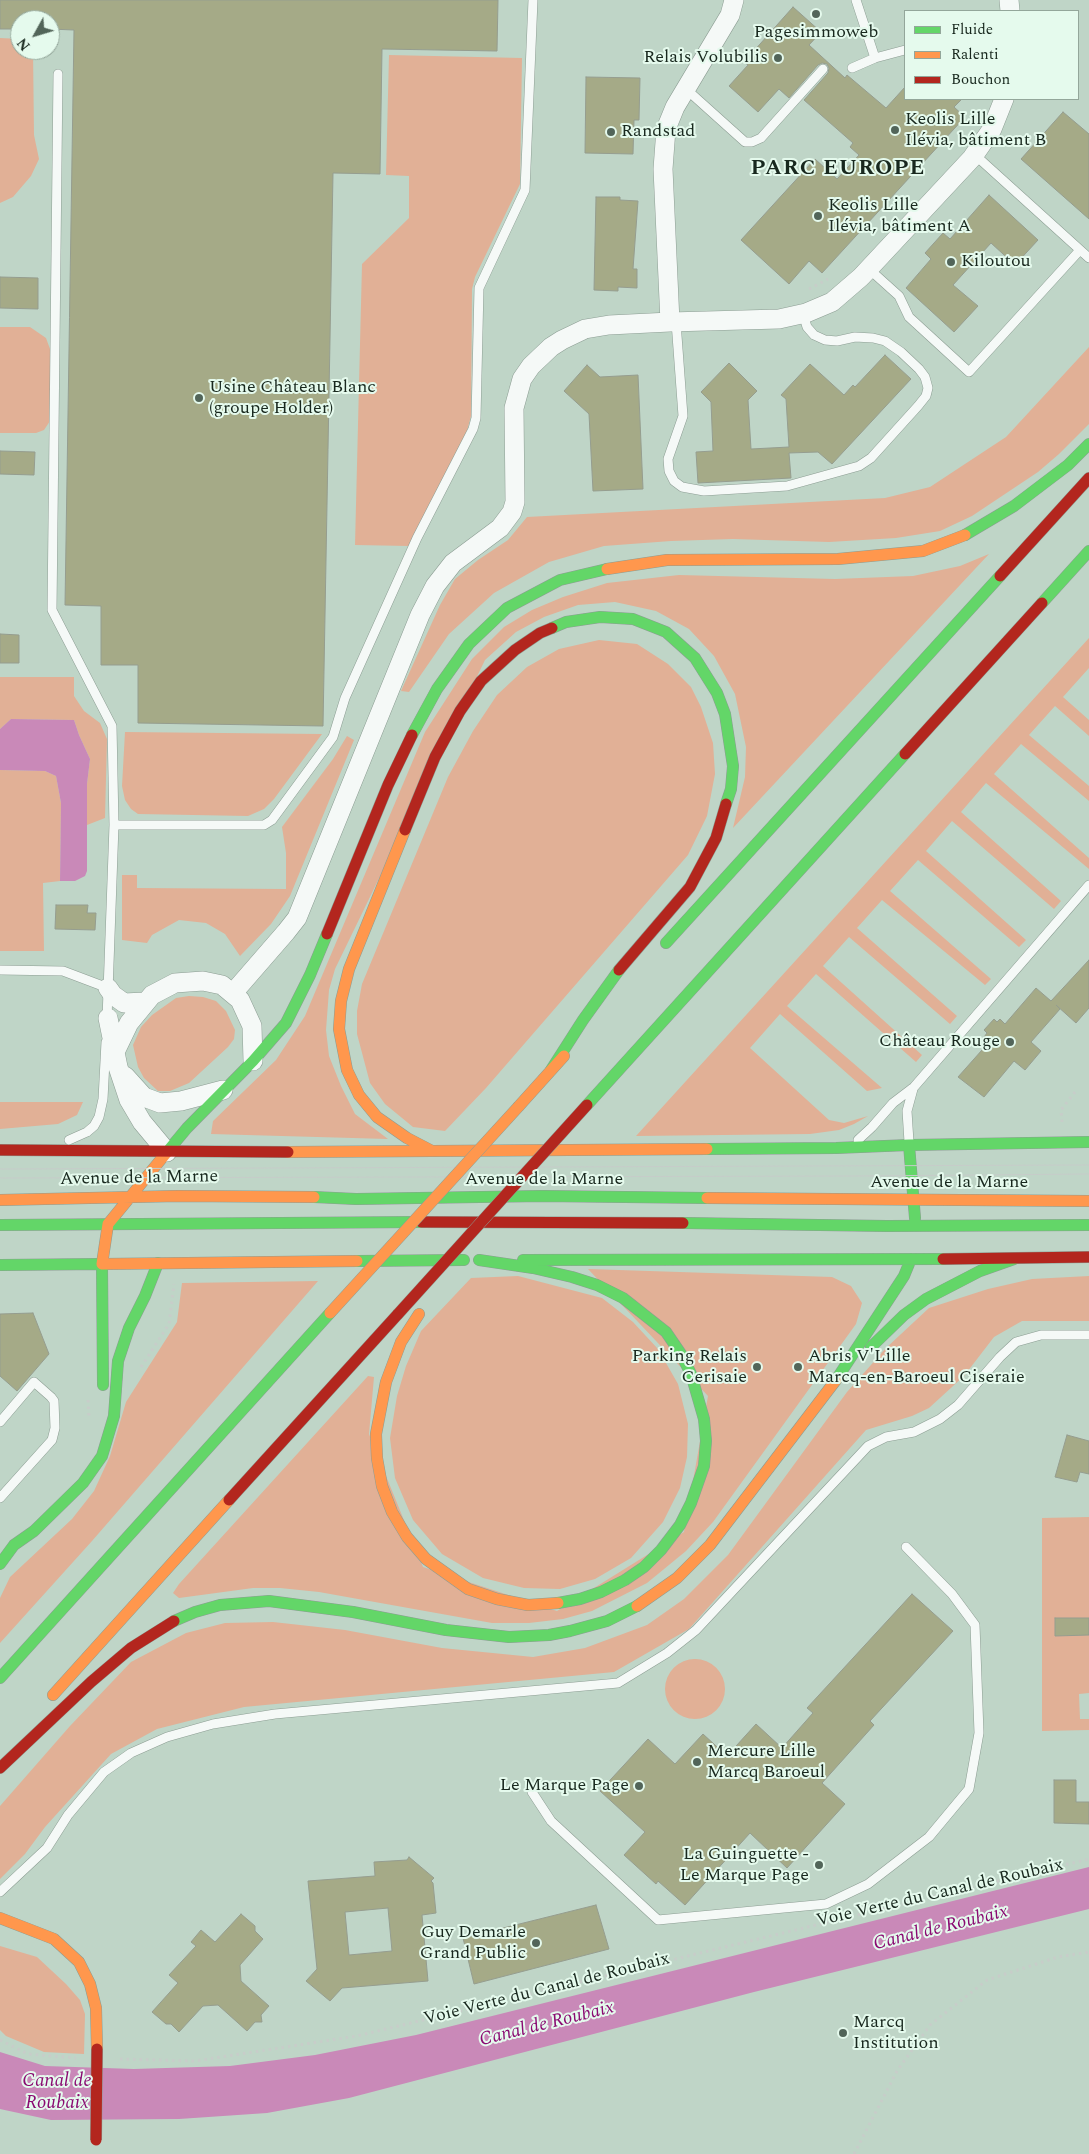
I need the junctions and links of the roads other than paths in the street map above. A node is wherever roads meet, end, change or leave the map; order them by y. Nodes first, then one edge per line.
1 (533, 0) edge
2 (734, 0) edge
3 (856, 0) edge
4 (904, 50) edge
5 (876, 58) junction
6 (852, 68) dead end
7 (823, 69) dead end
8 (58, 74) dead end
9 (686, 89) junction
10 (1004, 100) edge
11 (974, 154) junction
12 (1080, 250) junction
13 (1089, 258) edge
14 (869, 269) junction
15 (803, 314) junction
16 (673, 322) junction
17 (1089, 444) edge
18 (1089, 478) edge
19 (1089, 551) edge
20 (114, 825) junction
21 (1089, 885) edge
22 (658, 952) dead end
23 (0, 970) edge
24 (108, 988) junction
25 (233, 993) junction
26 (145, 1002) junction
27 (605, 1011) dead end
28 (108, 1018) junction
29 (117, 1059) junction
30 (253, 1061) junction
31 (551, 1070) junction
32 (914, 1087) junction
33 (226, 1090) junction
34 (60, 1140) dead end
35 (42, 1141) dead end
36 (1089, 1142) edge
37 (0, 1143) edge
38 (909, 1145) junction
39 (836, 1148) junction
40 (0, 1150) edge
41 (432, 1151) junction
42 (167, 1152) junction
43 (131, 1196) junction
44 (0, 1200) edge
45 (501, 1200) junction
46 (915, 1201) junction
47 (1089, 1201) edge
48 (108, 1224) junction
49 (0, 1225) edge
50 (1089, 1225) edge
51 (915, 1230) junction
52 (911, 1255) junction
53 (1089, 1257) edge
54 (1014, 1259) junction
55 (479, 1260) junction
56 (158, 1263) junction
57 (102, 1264) junction
58 (0, 1265) edge
59 (442, 1282) dead end
60 (422, 1310) dead end
61 (1089, 1335) edge
62 (833, 1385) junction
63 (103, 1399) dead end
64 (102, 1416) dead end
65 (0, 1422) edge
66 (70, 1494) junction
67 (0, 1498) edge
68 (14, 1545) junction
69 (0, 1547) edge
70 (906, 1547) dead end
71 (0, 1564) edge
72 (0, 1678) edge
73 (47, 1702) dead end
74 (13, 1739) dead end
75 (0, 1754) edge
76 (0, 1768) edge
77 (532, 1792) dead end
78 (0, 1892) edge
79 (0, 1918) edge
80 (48, 1950) dead end
81 (94, 2001) junction
82 (96, 2154) edge

1 - 20 lane
2 - 9 street
3 - 5 lane
4 - 5 lane
5 - 6 lane
7 - 9 lane
8 - 20 lane
9 - 16 street
10 - 11 street
11 - 12 lane
11 - 14 street
12 - 13 lane
12 - 14 lane
14 - 15 street
15 - 16 street
15 - 16 lane
16 - 25 street
17 - 30 main road
18 - 22 main road
19 - 45 main road, bridge
20 - 24 lane
21 - 32 lane
23 - 24 lane
24 - 26 street
24 - 28 lane
25 - 26 street
25 - 30 street
26 - 29 street
27 - 31 main road
28 - 29 street
28 - 34 lane
29 - 33 street
29 - 42 street
30 - 33 main road
31 - 41 main road
31 - 72 main road, bridge
32 - 38 lane
32 - 39 lane
33 - 42 main road
35 - 37 lane
36 - 38 main road, Avenue de la Marne
38 - 39 main road, Avenue de la Marne
38 - 46 main road
39 - 41 main road, Avenue de la Marne
40 - 42 main road, Avenue de la Marne
41 - 42 main road, Avenue de la Marne
42 - 43 main road
43 - 44 main road, Avenue de la Marne
43 - 46 main road, Avenue de la Marne
43 - 48 main road
45 - 59 main road, bridge
45 - 73 main road, bridge
46 - 47 main road, Avenue de la Marne
46 - 51 main road
48 - 49 main road
48 - 51 main road
48 - 57 main road
50 - 51 main road
52 - 54 main road
52 - 55 main road
52 - 62 main road
53 - 54 main road
54 - 62 main road
55 - 56 main road
55 - 60 main road
56 - 57 main road
56 - 66 main road
57 - 58 main road
57 - 63 main road
61 - 78 lane
62 - 76 main road
64 - 66 main road
65 - 67 lane
66 - 68 main road
68 - 69 main road
68 - 71 main road
70 - 77 lane
74 - 75 main road
79 - 81 main road
80 - 81 main road
81 - 82 main road, bridge

